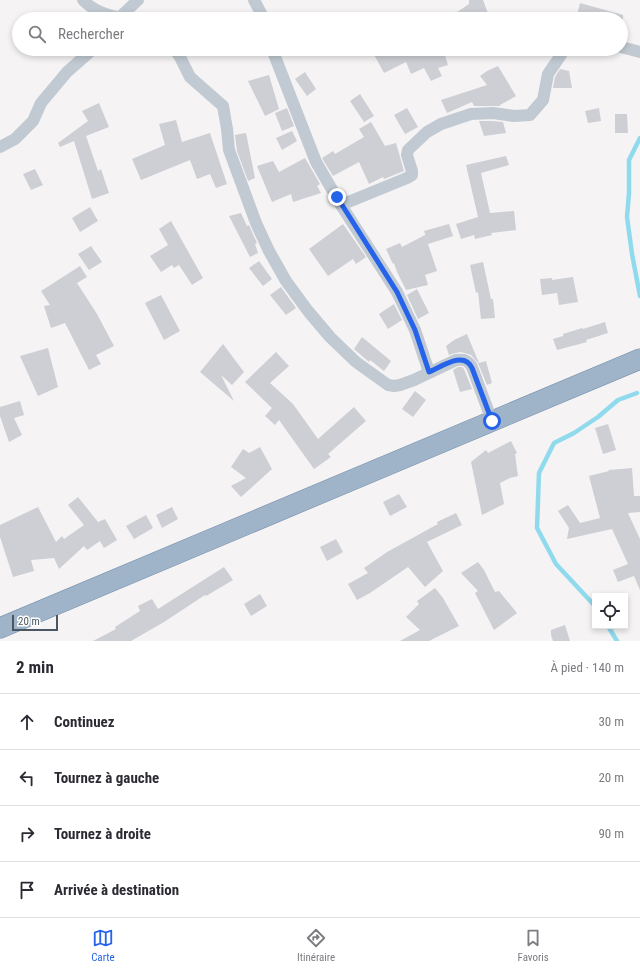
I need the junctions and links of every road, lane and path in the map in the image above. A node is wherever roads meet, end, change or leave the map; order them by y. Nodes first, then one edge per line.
1 (83, 0) edge
2 (138, 0) edge
3 (254, 0) edge
4 (101, 12) edge
5 (125, 12) edge
6 (260, 12) edge
7 (628, 49) edge
8 (640, 52) edge
9 (85, 56) edge
10 (179, 56) edge
11 (275, 56) edge
12 (560, 56) edge
13 (0, 147) edge
14 (342, 205) junction
15 (640, 359) edge
16 (429, 372) junction
17 (492, 421) junction
18 (0, 628) edge

1 - 4 street
2 - 5 street
3 - 6 street
7 - 8 street
9 - 13 street
10 - 16 street
11 - 14 street
12 - 14 street
14 - 16 street
15 - 17 highway
16 - 17 street
17 - 18 highway

